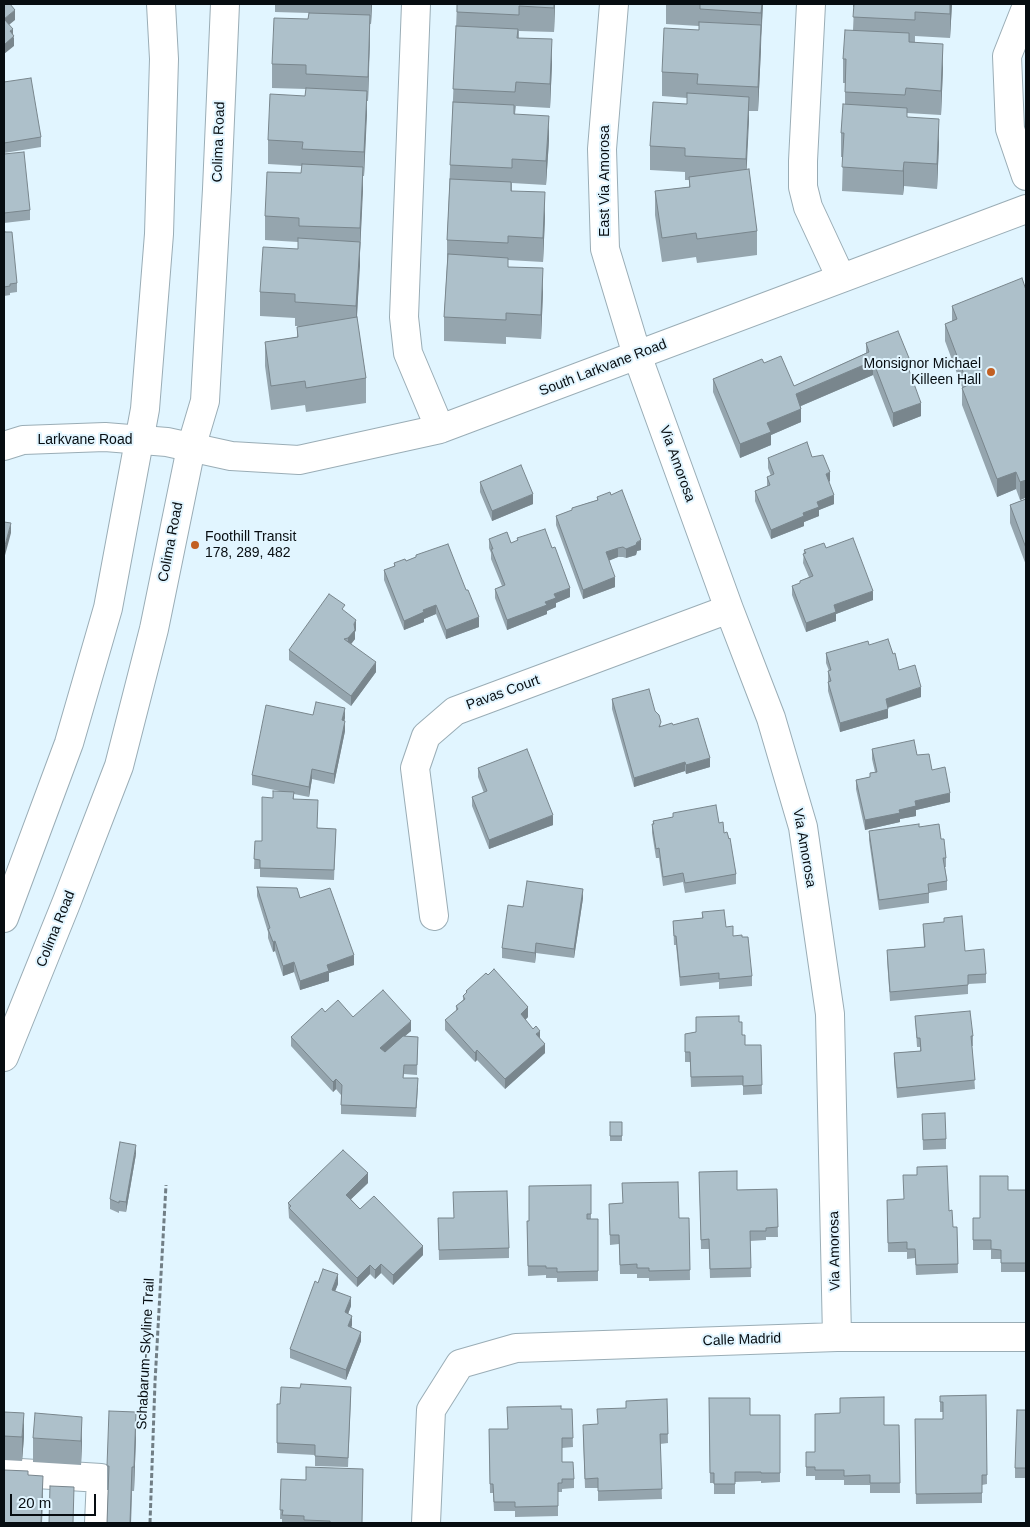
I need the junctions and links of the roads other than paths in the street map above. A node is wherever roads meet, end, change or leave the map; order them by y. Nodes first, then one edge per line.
1 (161, 4) edge
2 (225, 4) edge
3 (416, 4) edge
4 (614, 4) edge
5 (812, 4) edge
6 (1026, 8) edge
7 (1026, 176) edge
8 (1026, 208) edge
9 (841, 278) junction
10 (637, 355) junction
11 (440, 429) junction
12 (139, 440) junction
13 (179, 445) junction
14 (4, 446) edge
15 (730, 609) junction
16 (434, 916) dead end
17 (4, 918) edge
18 (4, 1057) edge
19 (837, 1337) junction
20 (1026, 1337) edge
21 (4, 1472) edge
22 (99, 1523) edge
23 (426, 1523) edge

1 - 12 street
2 - 13 street, Colima Road
3 - 11 street
4 - 10 street, East Via Amorosa
5 - 9 street
6 - 7 street
8 - 9 street, South Larkvane Road
9 - 10 street, South Larkvane Road
10 - 11 street, South Larkvane Road
10 - 15 street, Via Amorosa
11 - 13 street, South Larkvane Road
12 - 13 street, Larkvane Road
12 - 14 street, Larkvane Road
12 - 17 street
13 - 18 street, Colima Road
15 - 16 street, Pavas Court
15 - 19 street, Via Amorosa
19 - 20 street, Calle Madrid
19 - 23 street, Calle Madrid
21 - 22 street

